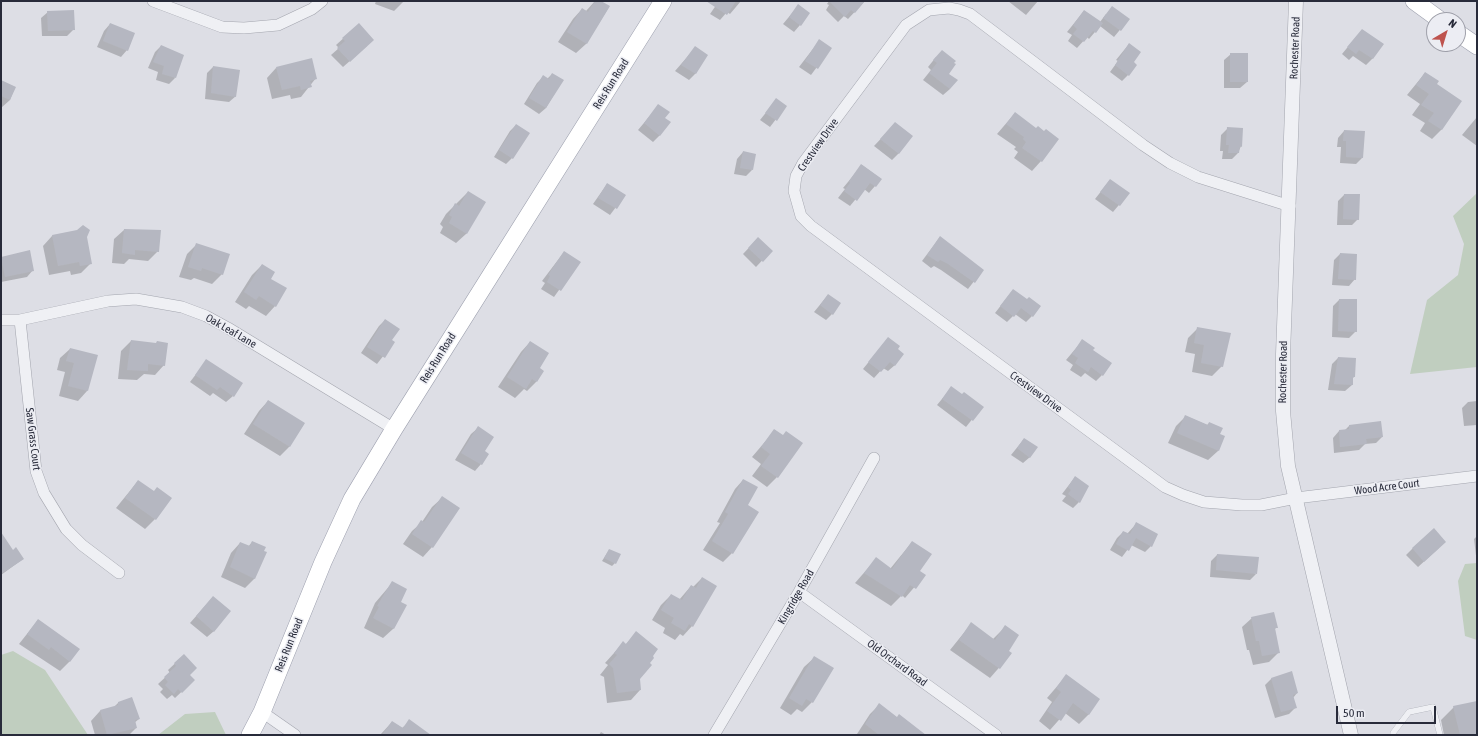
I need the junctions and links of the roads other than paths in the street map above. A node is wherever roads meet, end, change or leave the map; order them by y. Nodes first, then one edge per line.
1 (153, 1) edge
2 (322, 1) edge
3 (663, 1) edge
4 (1296, 1) edge
5 (1414, 1) edge
6 (1429, 12) edge
7 (1466, 38) edge
8 (1477, 46) edge
9 (1290, 206) junction
10 (1, 320) edge
11 (20, 320) junction
12 (394, 429) junction
13 (874, 458) dead end
14 (1477, 476) edge
15 (1296, 498) junction
16 (119, 573) dead end
17 (799, 592) junction
18 (262, 712) junction
19 (250, 735) edge
20 (295, 735) edge
21 (714, 735) edge
22 (996, 735) edge
23 (1351, 735) edge
24 (1393, 735) edge
25 (1440, 735) edge

1 - 2 street
3 - 12 main road, Reis Run Road
4 - 9 street, Rochester Road
5 - 6 main road
7 - 8 main road
9 - 15 street, Rochester Road
9 - 15 street, Crestview Drive
10 - 11 street, Oak Leaf Lane
11 - 12 street, Oak Leaf Lane
11 - 16 street, Saw Grass Court
12 - 18 main road, Reis Run Road
13 - 17 street, Kingridge Road
14 - 15 street, Wood Acre Court
15 - 23 street, Rochester Road
17 - 21 street, Kingridge Road
17 - 22 street, Old Orchard Road
18 - 19 main road, Reis Run Road
18 - 20 street
24 - 25 lane

